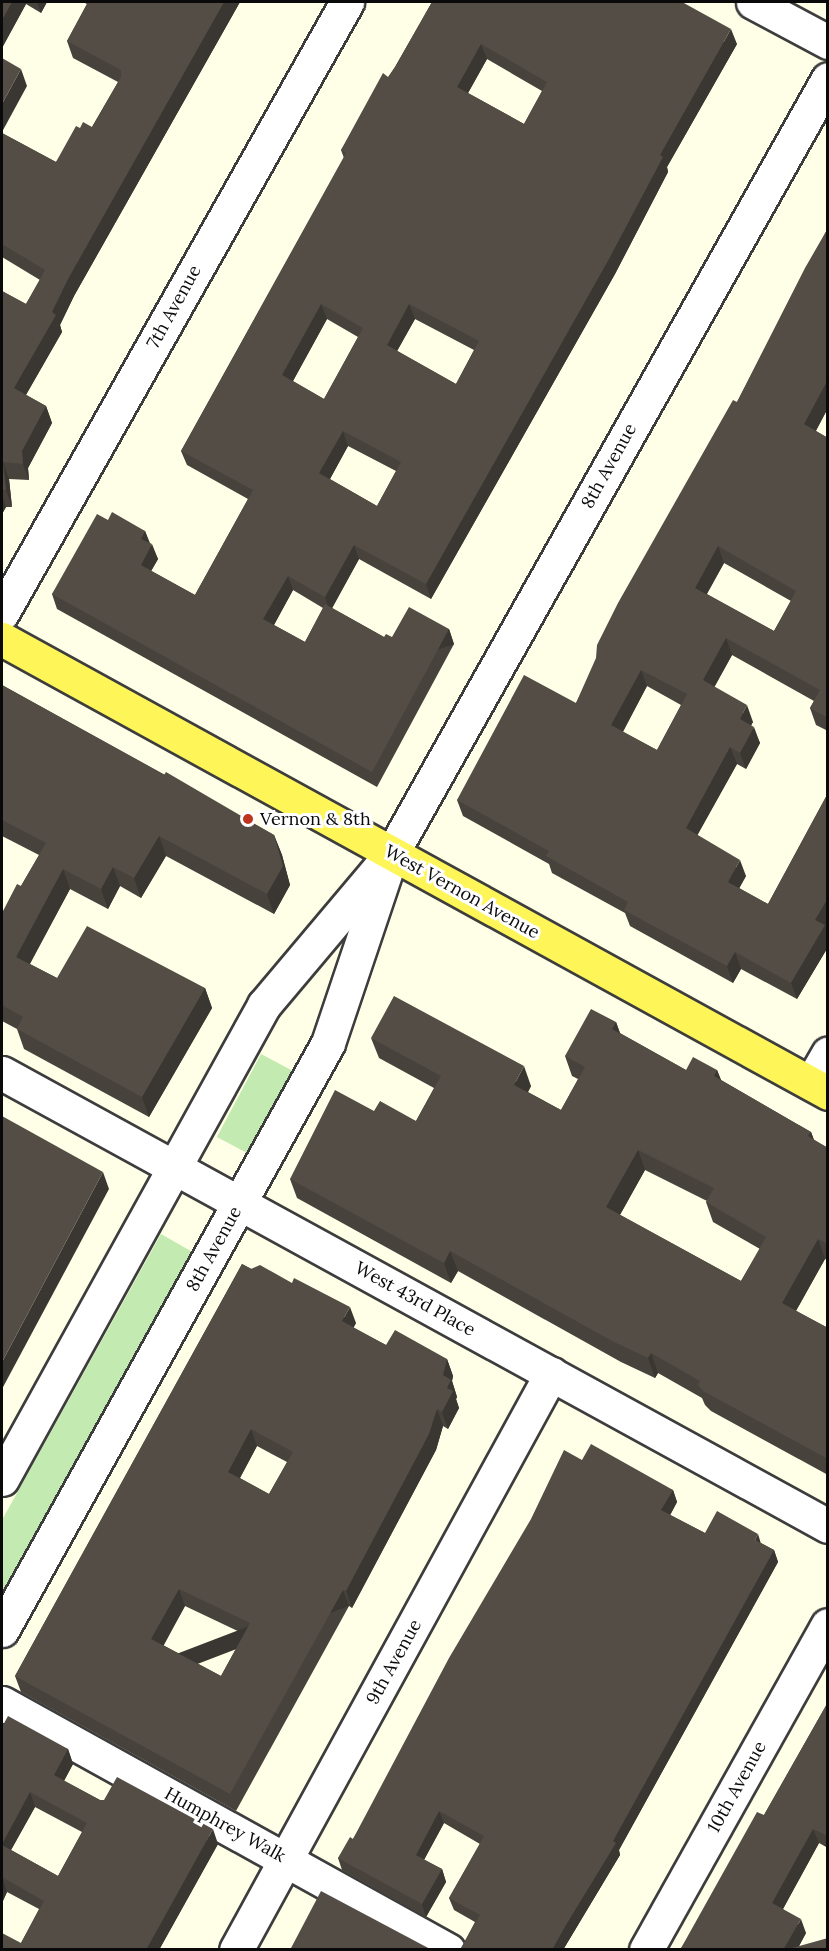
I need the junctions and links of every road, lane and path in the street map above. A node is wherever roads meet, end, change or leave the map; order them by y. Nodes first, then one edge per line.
1 (347, 2) edge
2 (753, 2) edge
3 (828, 42) edge
4 (828, 79) edge
5 (2, 613) edge
6 (2, 639) edge
7 (392, 853) junction
8 (828, 1054) edge
9 (2, 1073) edge
10 (819, 1088) edge
11 (174, 1168) junction
12 (239, 1203) junction
13 (551, 1374) junction
14 (2, 1479) edge
15 (828, 1526) edge
16 (828, 1625) edge
17 (2, 1630) edge
18 (2, 1703) edge
19 (286, 1858) junction
20 (236, 1950) edge
21 (448, 1950) edge
22 (646, 1950) edge

1 - 5 street, 7th Avenue
2 - 3 street
4 - 7 street, 8th Avenue
6 - 7 main road, West Vernon Avenue
7 - 10 main road, West Vernon Avenue
7 - 11 street, 8th Avenue
7 - 12 street, 8th Avenue
8 - 10 street
9 - 11 street, West 43rd Place
11 - 12 street, West 43rd Place
11 - 14 street, 8th Avenue
12 - 13 street, West 43rd Place
12 - 17 street, 8th Avenue
13 - 15 street, West 43rd Place
13 - 19 street, 9th Avenue
16 - 22 street, 10th Avenue
18 - 19 street, Humphrey Walk
19 - 20 street, 9th Avenue
19 - 21 street, Humphrey Walk

